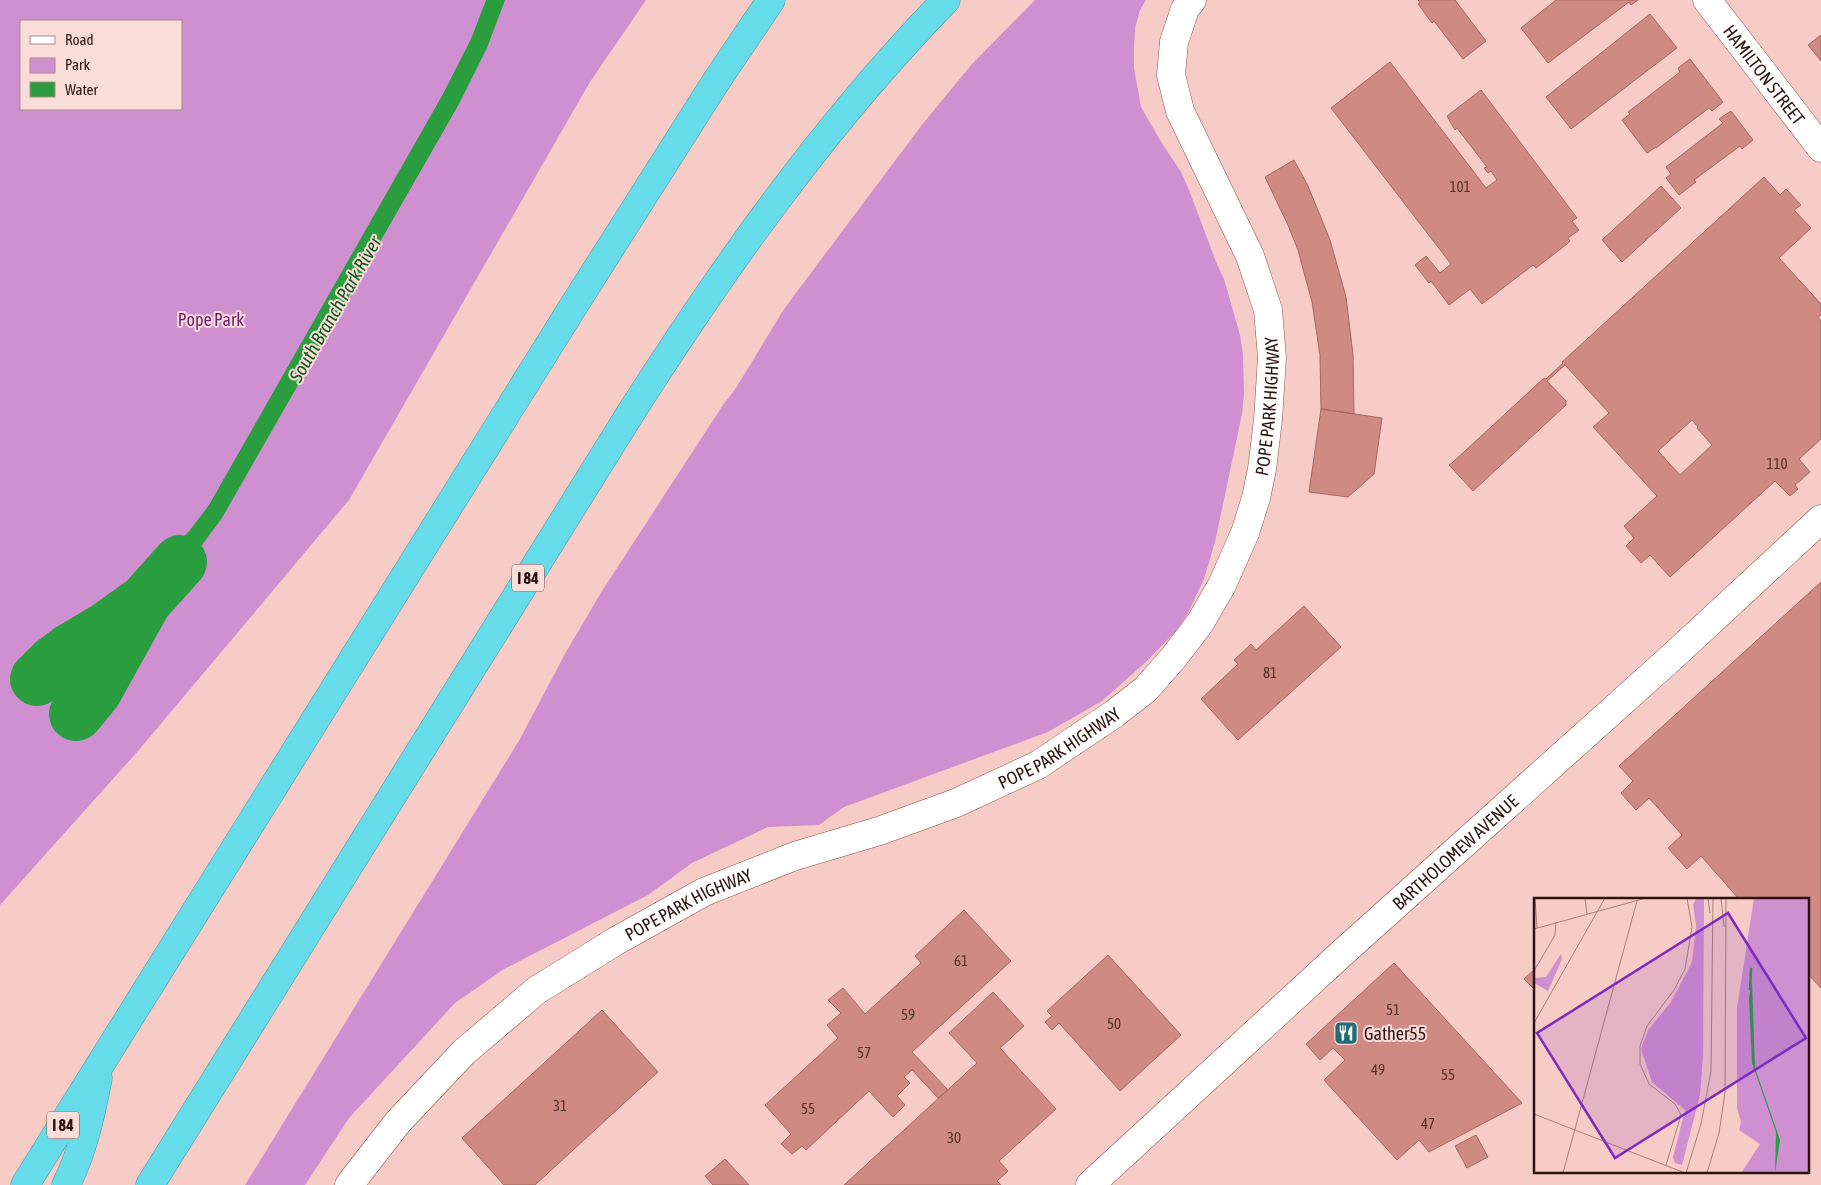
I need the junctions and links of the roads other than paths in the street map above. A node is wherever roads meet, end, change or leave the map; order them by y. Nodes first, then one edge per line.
1 (771, 0) edge
2 (946, 0) edge
3 (1192, 0) edge
4 (1707, 0) edge
5 (1821, 148) edge
6 (1821, 519) edge
7 (100, 1064) junction
8 (25, 1185) edge
9 (66, 1185) edge
10 (150, 1185) edge
11 (348, 1185) edge
12 (1090, 1185) edge

1 - 7 highway, I 84
2 - 10 highway, I 84
3 - 11 street, POPE PARK HIGHWAY
4 - 5 street, HAMILTON STREET
6 - 12 street, BARTHOLOMEW AVENUE
7 - 8 highway, I 84
7 - 9 highway

